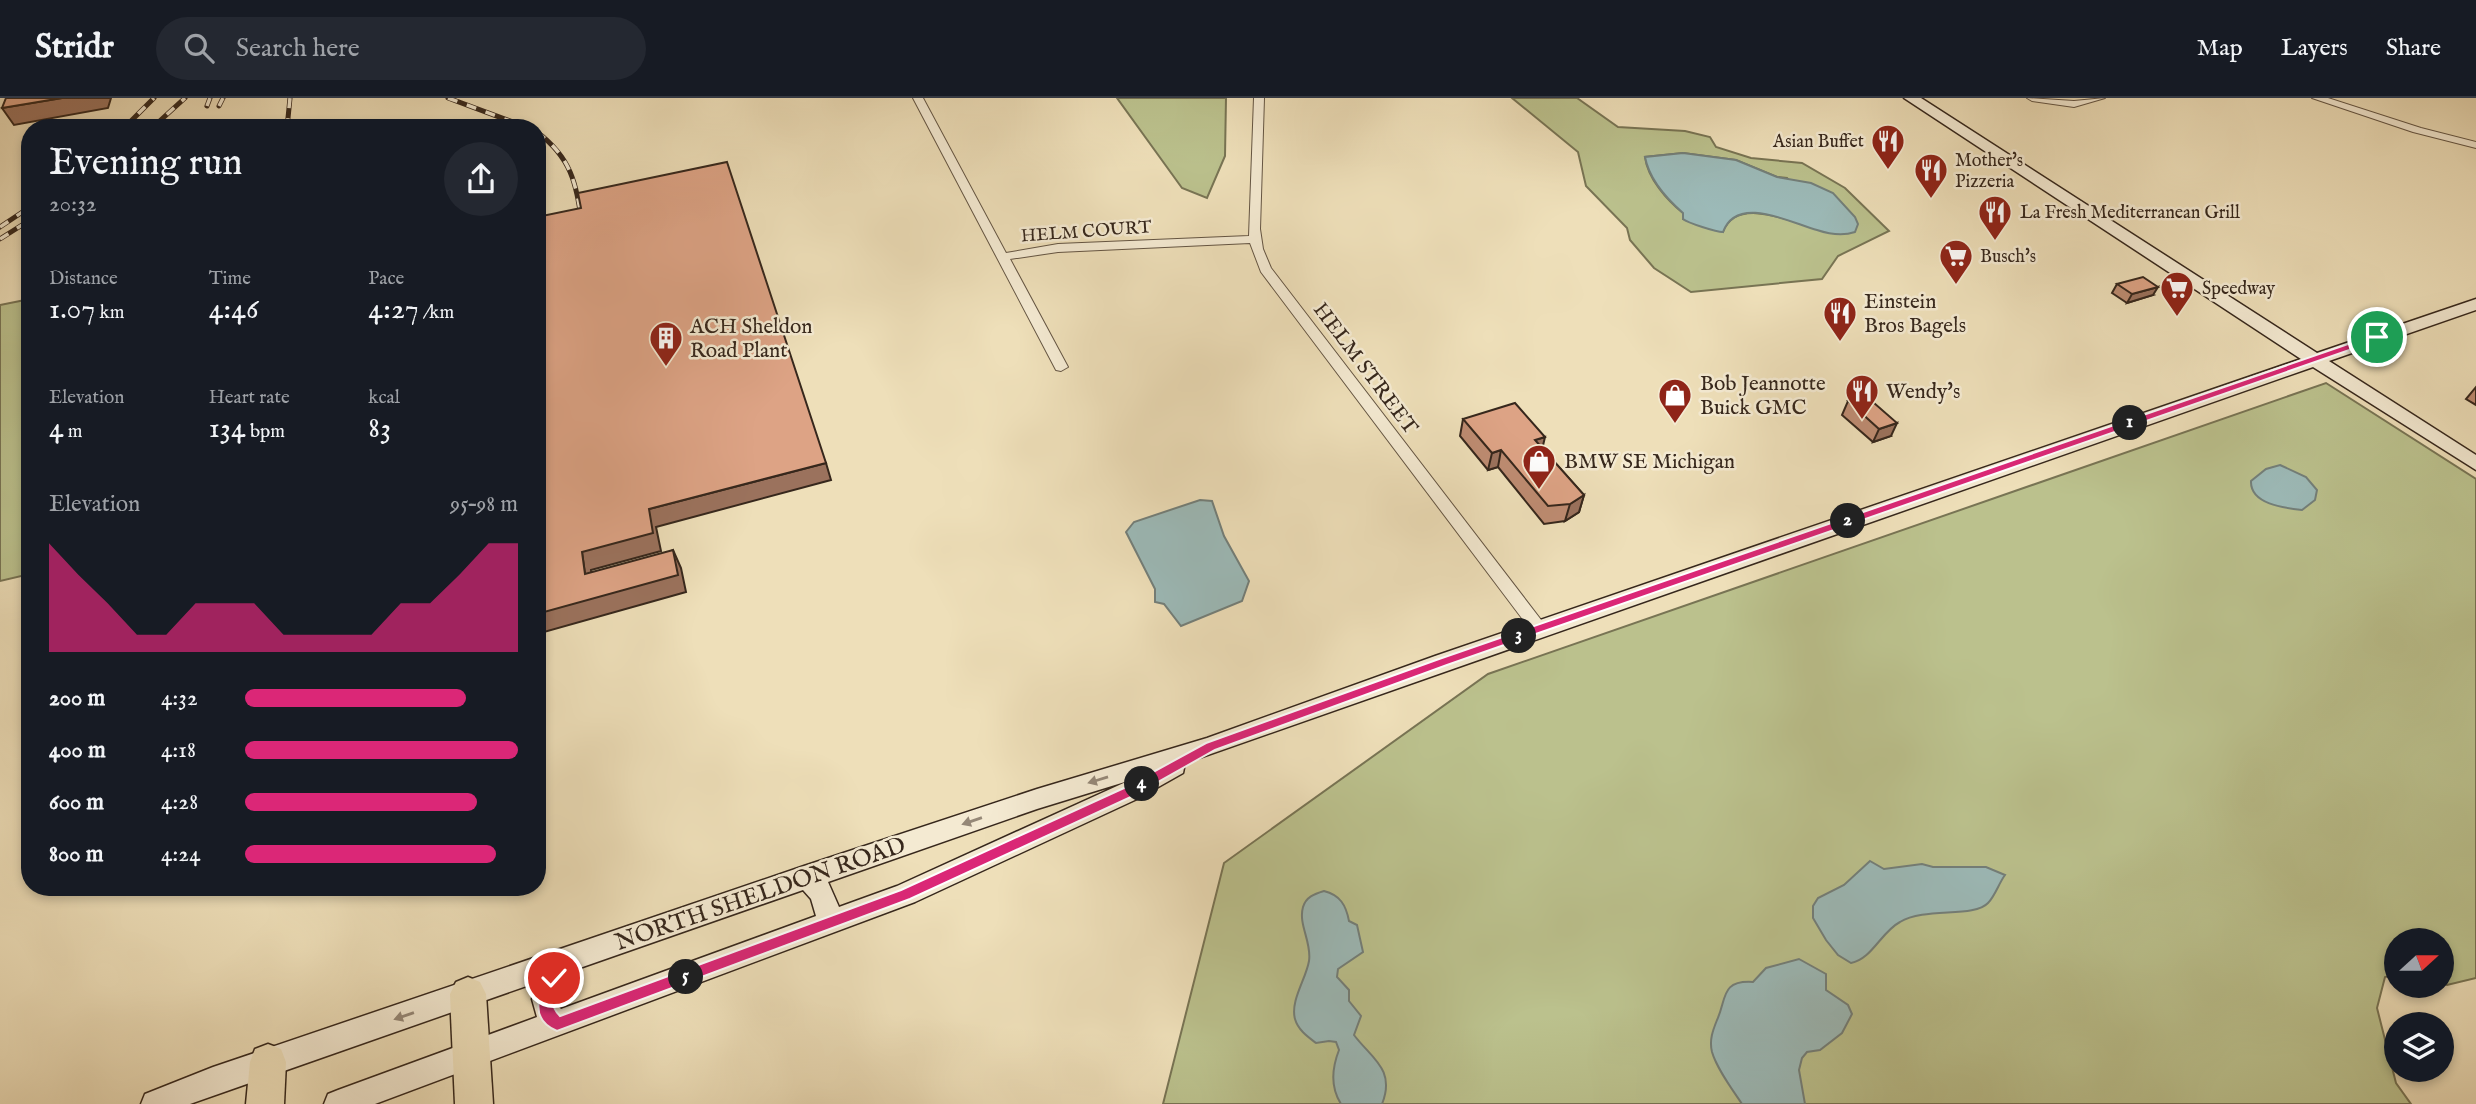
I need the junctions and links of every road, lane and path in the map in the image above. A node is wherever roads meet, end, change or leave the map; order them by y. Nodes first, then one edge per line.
1 (918, 98) edge
2 (1259, 98) edge
3 (1911, 98) edge
4 (2032, 98) edge
5 (2099, 98) edge
6 (2317, 98) edge
7 (2476, 145) edge
8 (1255, 239) junction
9 (1002, 257) junction
10 (2476, 303) edge
11 (2313, 359) junction
12 (1061, 367) dead end
13 (2476, 464) edge
14 (1539, 629) junction
15 (1210, 746) junction
16 (804, 877) junction
17 (830, 924) junction
18 (566, 959) junction
19 (468, 994) junction
20 (557, 1024) junction
21 (472, 1055) junction
22 (268, 1062) junction
23 (155, 1104) edge
24 (265, 1104) edge
25 (338, 1104) edge
26 (474, 1104) edge

1 - 9 street
2 - 8 street, HELM STREET
3 - 11 main road
4 - 5 street
6 - 7 street
8 - 9 street, HELM COURT
8 - 14 street, HELM STREET
9 - 12 street, HELM COURT
10 - 11 main road, NORTH SHELDON ROAD
11 - 13 main road
11 - 14 main road, NORTH SHELDON ROAD
14 - 15 main road, NORTH SHELDON ROAD
15 -> 16 main road, NORTH SHELDON ROAD
15 - 17 main road, NORTH SHELDON ROAD
16 - 17 main road
16 - 18 main road, NORTH SHELDON ROAD
17 - 20 main road, NORTH SHELDON ROAD
18 - 19 main road, NORTH SHELDON ROAD
18 - 20 main road
19 - 21 highway
19 -> 22 main road, NORTH SHELDON ROAD
20 - 21 main road, NORTH SHELDON ROAD
21 - 25 main road, NORTH SHELDON ROAD
21 - 26 highway
22 - 23 main road, NORTH SHELDON ROAD
22 - 24 highway

